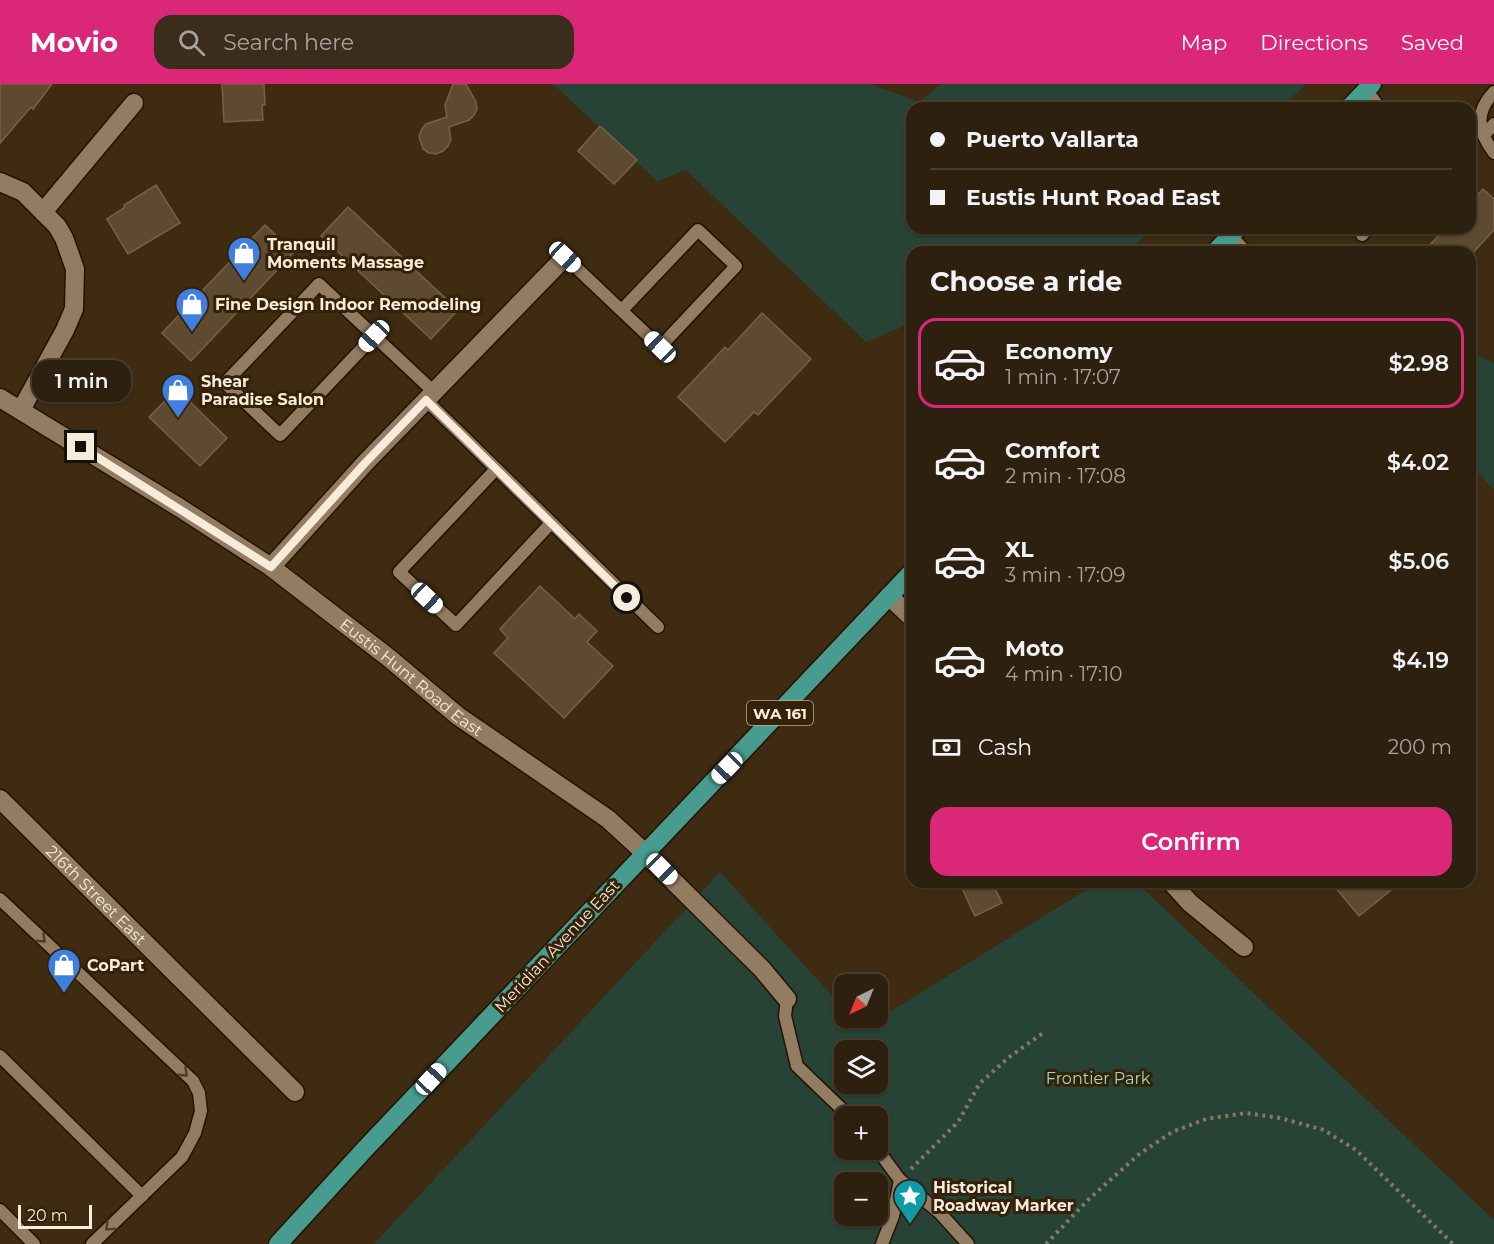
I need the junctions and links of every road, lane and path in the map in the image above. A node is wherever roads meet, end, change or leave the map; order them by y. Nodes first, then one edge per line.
1 (1369, 87) edge
2 (1494, 92) edge
3 (1355, 102) edge
4 (1377, 102) edge
5 (134, 103) dead end
6 (1494, 124) edge
7 (1484, 135) junction
8 (1494, 153) edge
9 (0, 182) edge
10 (44, 212) junction
11 (1232, 234) edge
12 (1221, 246) edge
13 (565, 257) joint
14 (622, 310) junction
15 (374, 336) junction
16 (430, 396) junction
17 (0, 398) edge
18 (21, 410) junction
19 (496, 469) junction
20 (551, 523) junction
21 (271, 567) junction
22 (906, 578) edge
23 (888, 596) junction
24 (906, 612) edge
25 (658, 627) dead end
26 (0, 799) edge
27 (645, 853) junction
28 (1176, 888) edge
29 (0, 899) edge
30 (1244, 947) dead end
31 (787, 999) joint
32 (1042, 1033) dead end
33 (0, 1056) edge
34 (295, 1092) dead end
35 (839, 1106) edge
36 (885, 1160) edge
37 (900, 1180) junction
38 (142, 1196) junction
39 (0, 1210) edge
40 (34, 1244) edge
41 (92, 1244) edge
42 (278, 1244) edge
43 (882, 1244) edge
44 (968, 1244) edge
45 (1046, 1244) edge
46 (1453, 1244) edge

1 - 3 main road
1 - 4 lane
2 - 7 lane
5 - 10 street
6 - 7 lane
7 - 8 lane
9 - 10 street
10 - 18 street
11 - 12 main road
13 - 14 lane
13 - 16 street
14 - 14 lane
15 - 15 lane
15 - 16 lane
16 - 19 lane
16 - 21 street
17 - 18 street, Eustis Hunt Road East
18 - 21 street, Eustis Hunt Road East
19 - 20 lane
19 - 20 lane
20 - 25 lane
21 - 27 street, Eustis Hunt Road East
22 - 23 main road, Meridian Avenue East / WA 161
23 - 24 street
23 - 27 main road, Meridian Avenue East / WA 161
26 - 34 street, 216th Street East
27 - 31 street, Eustis Hunt Road East
27 - 42 main road, Meridian Avenue East / WA 161
28 - 30 street
29 -> 38 lane
31 - 35 lane
32 - 37 path
33 - 38 lane
36 - 37 lane
37 - 43 lane
37 - 44 lane
38 -> 41 lane
39 - 40 lane
45 - 46 path

